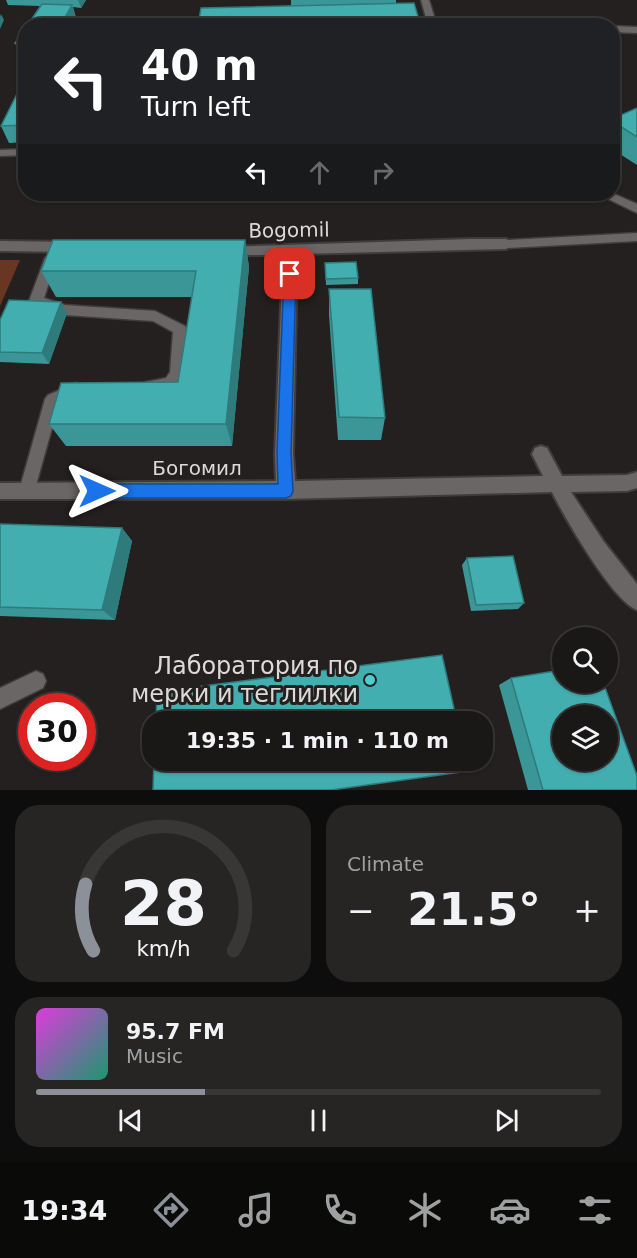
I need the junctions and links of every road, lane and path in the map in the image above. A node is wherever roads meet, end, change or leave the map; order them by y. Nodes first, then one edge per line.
1 (425, 0) edge
2 (431, 18) edge
3 (620, 29) edge
4 (637, 30) edge
5 (18, 152) edge
6 (0, 153) edge
7 (619, 201) edge
8 (637, 209) edge
9 (637, 237) edge
10 (506, 244) joint
11 (0, 246) edge
12 (55, 247) junction
13 (91, 248) edge
14 (208, 250) edge
15 (291, 252) junction
16 (135, 387) edge
17 (88, 389) edge
18 (541, 454) dead end
19 (637, 480) edge
20 (557, 486) junction
21 (0, 491) edge
22 (27, 491) junction
23 (286, 491) junction
24 (637, 600) edge
25 (36, 681) dead end
26 (0, 699) edge

1 - 2 lane
3 - 4 lane
5 - 6 lane
7 - 8 lane
9 - 10 lane
10 - 15 street, Bogomil
11 - 12 street
12 - 13 street
12 - 16 lane
14 - 15 street, Bogomil
15 - 23 street
17 - 22 lane
18 - 20 street
19 - 20 street, Богомил
20 - 23 street, Богомил
20 - 24 street
21 - 22 street, Богомил
22 - 23 street, Богомил
25 - 26 lane

